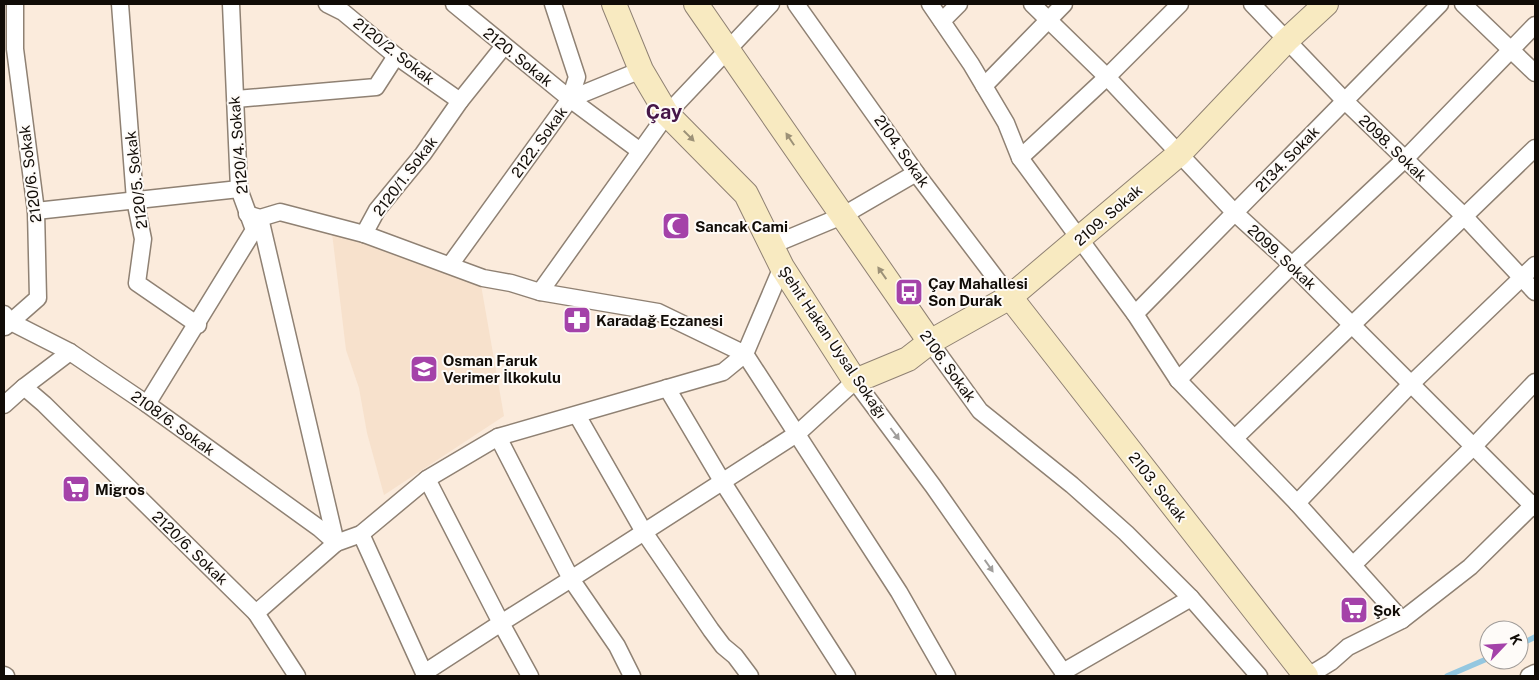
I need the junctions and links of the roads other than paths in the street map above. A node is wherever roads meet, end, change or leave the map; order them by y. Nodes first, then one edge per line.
1 (15, 4) edge
2 (120, 4) edge
3 (231, 4) edge
4 (327, 4) edge
5 (454, 4) edge
6 (553, 4) edge
7 (614, 4) edge
8 (696, 4) edge
9 (771, 4) edge
10 (796, 4) edge
11 (930, 4) edge
12 (959, 4) edge
13 (1032, 4) edge
14 (1064, 4) edge
15 (1180, 4) edge
16 (1252, 4) edge
17 (1326, 4) edge
18 (1440, 4) edge
19 (1463, 4) edge
20 (350, 8) edge
21 (1048, 20) junction
22 (942, 21) junction
23 (1535, 26) edge
24 (1287, 40) junction
25 (504, 46) junction
26 (730, 50) junction
27 (1513, 50) junction
28 (396, 56) junction
29 (641, 70) junction
30 (1535, 73) edge
31 (1107, 77) junction
32 (984, 86) junction
33 (236, 99) junction
34 (570, 99) junction
35 (1344, 100) junction
36 (460, 101) junction
37 (667, 114) junction
38 (1535, 148) edge
39 (640, 151) junction
40 (1178, 154) junction
41 (1020, 158) junction
42 (1405, 159) junction
43 (916, 173) junction
44 (239, 189) junction
45 (135, 200) junction
46 (36, 211) junction
47 (1235, 213) junction
48 (254, 216) junction
49 (842, 216) junction
50 (1464, 216) junction
51 (364, 234) junction
52 (1080, 240) junction
53 (770, 246) junction
54 (450, 265) junction
55 (1292, 265) junction
56 (1535, 265) edge
57 (782, 267) junction
58 (1522, 278) junction
59 (540, 292) junction
60 (1535, 292) edge
61 (1010, 297) junction
62 (1135, 314) junction
63 (6, 322) edge
64 (198, 325) junction
65 (1354, 325) junction
66 (930, 342) junction
67 (70, 352) junction
68 (745, 354) junction
69 (1178, 380) junction
70 (855, 381) junction
71 (1535, 382) edge
72 (1411, 384) junction
73 (24, 387) junction
74 (667, 388) junction
75 (148, 404) junction
76 (4, 405) edge
77 (577, 415) junction
78 (798, 433) junction
79 (498, 437) junction
80 (1235, 438) junction
81 (1474, 446) junction
82 (427, 479) junction
83 (722, 481) junction
84 (1297, 503) junction
85 (1535, 505) edge
86 (644, 532) junction
87 (361, 534) junction
88 (336, 543) junction
89 (1354, 564) junction
90 (571, 578) junction
91 (1191, 598) junction
92 (256, 613) junction
93 (1402, 620) junction
94 (501, 623) junction
95 (1535, 673) edge
96 (1064, 674) edge
97 (423, 675) edge
98 (297, 676) edge
99 (530, 676) edge
100 (632, 676) edge
101 (750, 676) edge
102 (847, 676) edge
103 (947, 676) edge
104 (1259, 676) edge
105 (1307, 676) edge
106 (1529, 676) edge

1 - 46 street, 2120/6. Sokak
2 - 45 street, 2120/5. Sokak
3 - 33 street, 2120/4. Sokak
4 - 20 street, 2120/2. Sokak
5 - 25 street, 2120. Sokak
6 - 34 street, 2122. Sokak
7 - 29 main road, Şehit Hakan Uysal Sokağı
8 - 26 main road, 2106. Sokak
9 - 26 street
10 - 43 street, 2104. Sokak
11 - 22 street
12 - 22 street
13 - 21 street, 2099. Sokak
14 - 21 street
15 - 31 street
16 - 24 street, 2098. Sokak
17 - 24 main road, 2109. Sokak
18 - 35 street, 2134. Sokak
19 - 27 street
20 - 28 street, 2120/2. Sokak
21 - 31 street, 2099. Sokak
21 - 32 street
22 - 32 street
23 - 27 street
24 - 35 street, 2098. Sokak
24 - 40 main road, 2109. Sokak
25 - 34 street, 2120. Sokak
25 - 36 street, 2120/1. Sokak
26 - 37 street
49 -> 26 main road, 2106. Sokak
27 - 30 street
27 - 42 street
28 - 33 street
28 - 36 street, 2120/2. Sokak
29 - 34 street
29 - 37 main road, Şehit Hakan Uysal Sokağı
31 - 40 street, 2099. Sokak
31 - 41 street
32 - 41 street
33 - 44 street, 2120/4. Sokak
34 - 39 street, 2120. Sokak
34 - 54 street, 2122. Sokak
35 - 42 street, 2098. Sokak
35 - 47 street, 2134. Sokak
36 - 51 street, 2120/1. Sokak
37 - 39 street
37 -> 53 main road, Şehit Hakan Uysal Sokağı
38 - 50 street
39 - 59 street
40 - 47 street, 2099. Sokak
40 - 52 main road, 2109. Sokak
41 - 52 street
42 - 50 street, 2098. Sokak
42 - 55 street
43 - 49 street
43 - 61 street, 2104. Sokak
44 - 45 street
44 - 48 street, 2120/4. Sokak
45 - 46 street
45 - 64 street, 2120/5. Sokak
46 - 63 street, 2120/6. Sokak
47 - 55 street, 2099. Sokak
47 - 62 street, 2134. Sokak
48 - 51 street
48 - 64 street, 2120/4. Sokak
48 - 88 street
49 - 53 street
66 -> 49 main road, 2106. Sokak
50 - 58 street, 2098. Sokak
50 - 65 street
51 - 54 street
52 - 61 main road, 2109. Sokak
52 - 62 street
53 - 57 main road, Şehit Hakan Uysal Sokağı
54 - 59 street
55 - 65 street, 2099. Sokak
55 - 69 street
56 - 58 street
57 - 68 street
57 - 70 main road, Şehit Hakan Uysal Sokağı
58 - 60 street, 2098. Sokak
58 - 72 street
59 - 68 street
61 - 66 main road, 2109. Sokak
61 - 105 main road, 2103. Sokak
62 - 69 street
63 - 67 street, 2108/6. Sokak
64 - 75 street, 2120/4. Sokak
65 - 72 street, 2099. Sokak
65 - 80 street
66 - 70 main road, 2109. Sokak
66 - 91 street, 2106. Sokak
67 - 73 street
67 - 75 street, 2108/6. Sokak
68 - 74 street
68 - 78 street
69 - 80 street
70 - 78 street
70 -> 96 street, Şehit Hakan Uysal Sokağı
71 - 81 street
72 - 81 street, 2099. Sokak
72 - 84 street
73 - 76 street
73 - 92 street, 2120/6. Sokak
74 - 77 street
74 - 83 street
75 - 88 street, 2108/6. Sokak
77 - 79 street
77 - 86 street
78 - 83 street
78 - 103 street
79 - 82 street
79 - 90 street
80 - 84 street
81 - 85 street, 2099. Sokak
81 - 89 street
82 - 87 street
82 - 94 street
83 - 86 street
83 - 102 street
84 - 89 street
85 - 93 street
86 - 90 street
86 - 101 street
87 - 88 street
87 - 97 street
88 - 92 street
89 - 93 street
90 - 94 street
90 - 100 street
91 - 96 street
91 - 104 street, 2106. Sokak
92 - 98 street, 2120/6. Sokak
93 - 105 street
94 - 97 street
94 - 99 street
95 - 106 street

